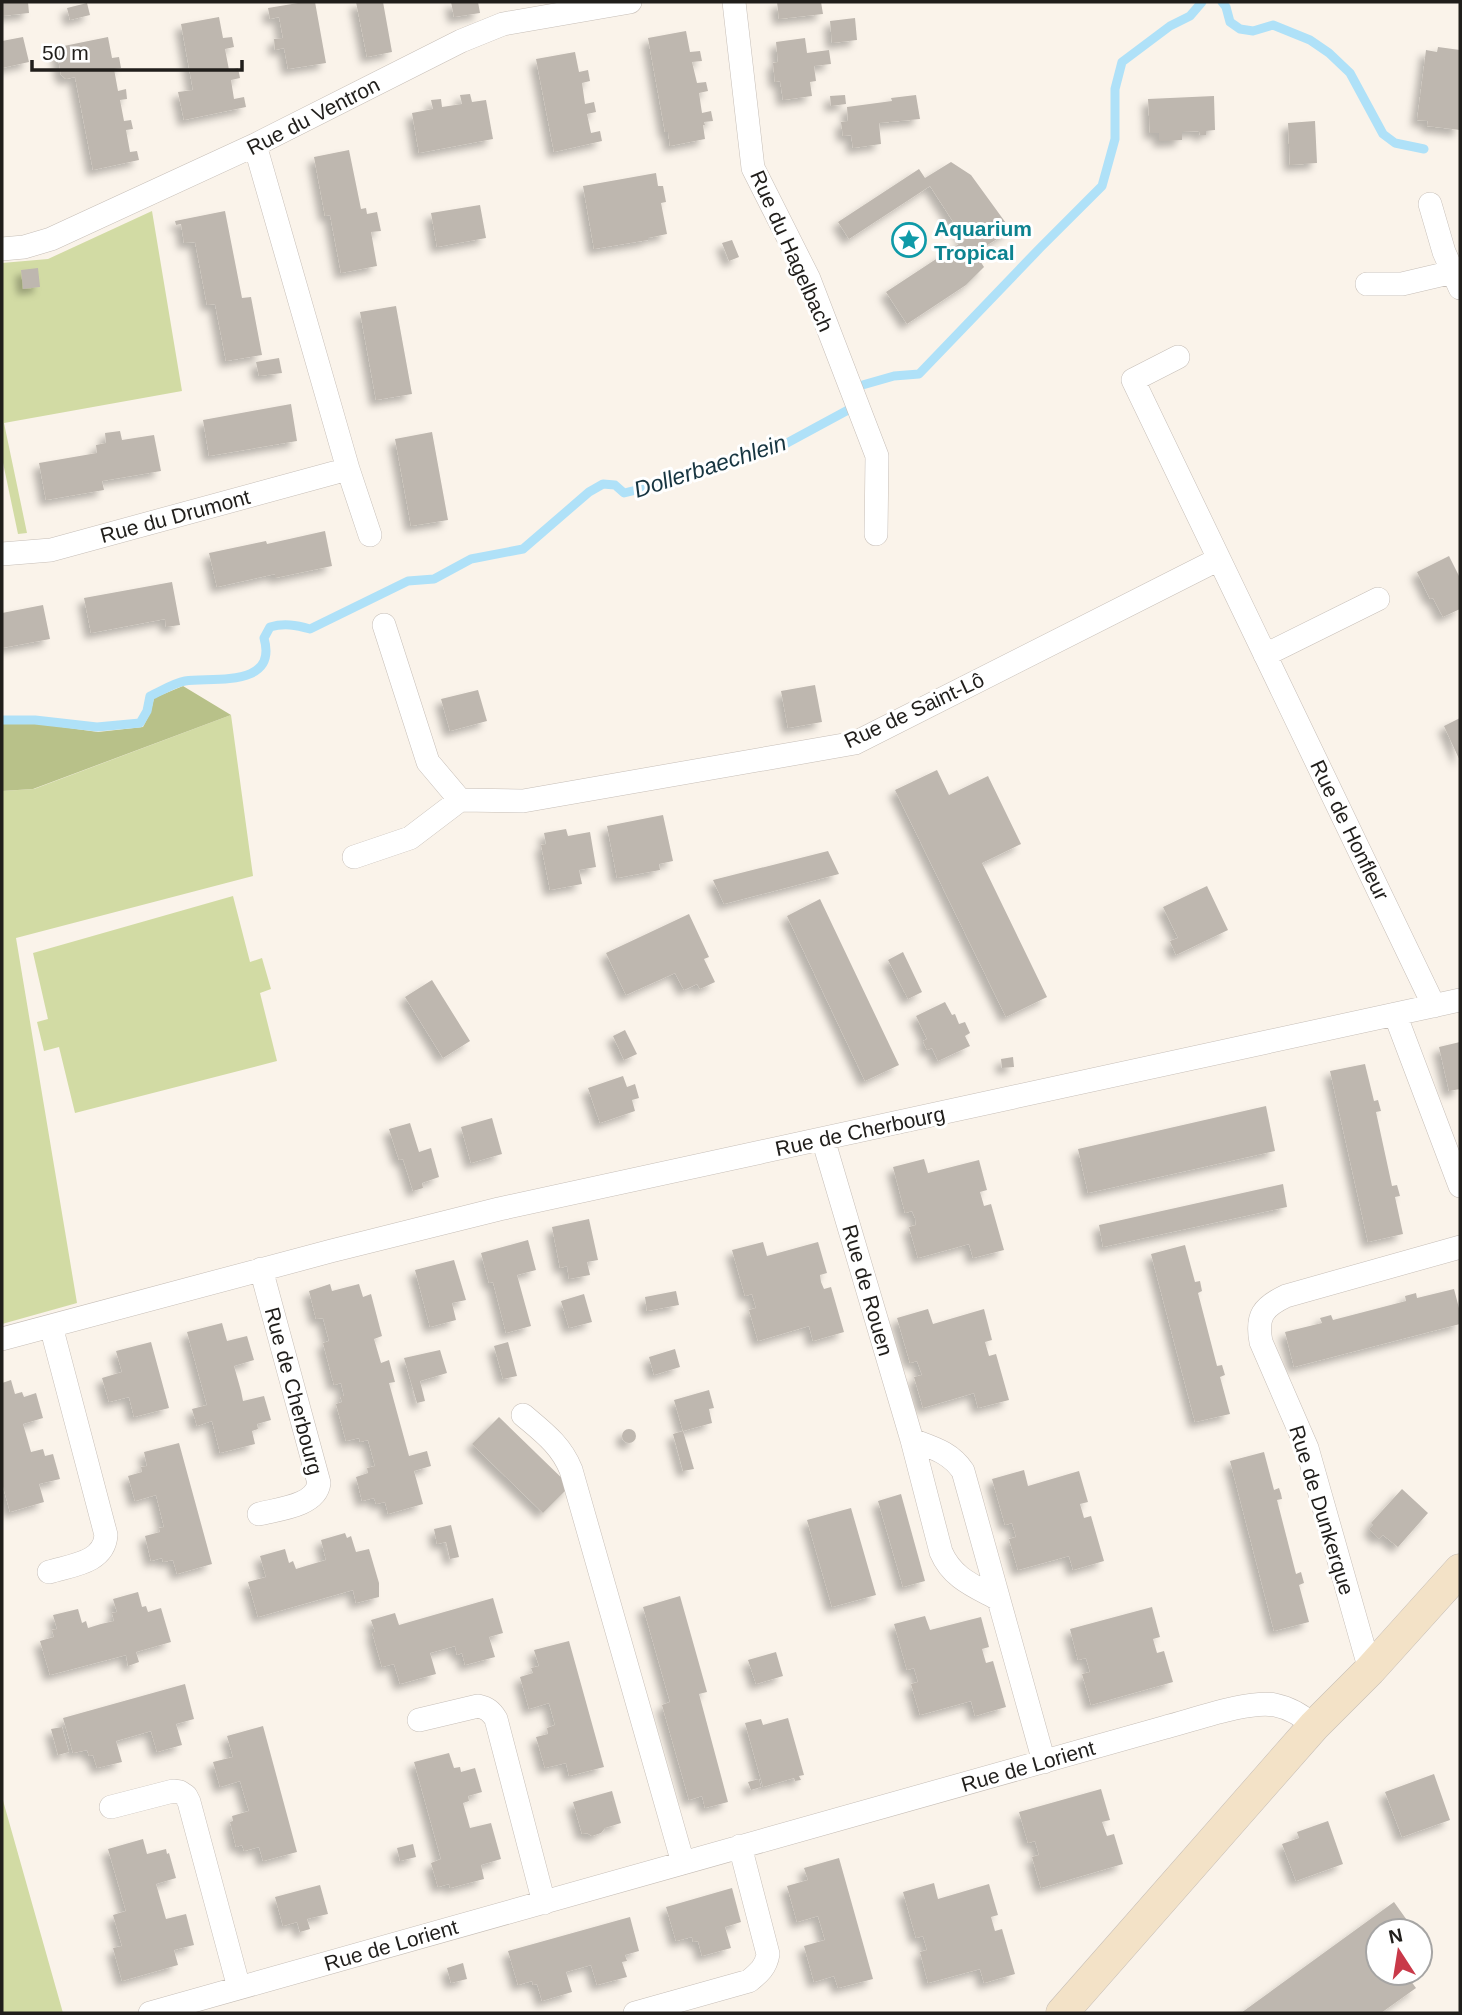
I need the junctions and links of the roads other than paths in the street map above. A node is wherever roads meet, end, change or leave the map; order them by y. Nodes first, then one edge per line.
1 (630, 2) edge
2 (734, 2) edge
3 (255, 145) junction
4 (1430, 204) dead end
5 (2, 249) edge
6 (1457, 280) edge
7 (1367, 284) dead end
8 (1178, 357) dead end
9 (348, 469) junction
10 (876, 534) dead end
11 (370, 535) dead end
12 (2, 554) edge
13 (1219, 559) junction
14 (1378, 599) dead end
15 (384, 625) dead end
16 (1265, 655) junction
17 (460, 800) junction
18 (354, 857) dead end
19 (1460, 1000) edge
20 (1434, 1006) junction
21 (1395, 1014) junction
22 (823, 1139) junction
23 (1460, 1186) edge
24 (1460, 1247) edge
25 (261, 1269) junction
26 (51, 1326) junction
27 (2, 1339) edge
28 (523, 1415) dead end
29 (912, 1440) junction
30 (259, 1514) dead end
31 (1460, 1570) edge
32 (49, 1572) dead end
33 (998, 1599) junction
34 (1370, 1671) junction
35 (419, 1720) dead end
36 (1314, 1726) junction
37 (1044, 1762) junction
38 (111, 1807) dead end
39 (740, 1846) junction
40 (683, 1863) junction
41 (544, 1903) junction
42 (239, 1988) junction
43 (150, 2013) edge
44 (635, 2013) edge
45 (1062, 2013) edge

1 - 3 street, Rue du Ventron
2 - 10 street, Rue du Hagelbach
3 - 5 street, Rue du Ventron
3 - 9 street
4 - 6 street
6 - 7 street
8 - 13 street, Rue de Honfleur
9 - 11 street
9 - 12 street, Rue du Drumont
13 - 16 street, Rue de Honfleur
13 - 17 street, Rue de Saint-Lô
14 - 16 street
15 - 17 street
16 - 20 street, Rue de Honfleur
17 - 18 street
19 - 20 street, Rue de Cherbourg
20 - 21 street, Rue de Cherbourg
21 - 22 street, Rue de Cherbourg
21 - 23 street
22 - 25 street, Rue de Cherbourg
22 - 29 street, Rue de Rouen
24 - 34 street, Rue de Dunkerque
25 - 26 street, Rue de Cherbourg
25 - 30 street, Rue de Cherbourg
26 - 27 street, Rue de Cherbourg
26 - 32 street
28 - 40 street
29 - 33 street, Rue de Rouen
29 - 33 street
31 - 34 street
33 - 37 street
34 - 36 street
35 - 41 street
36 - 37 street, Rue de Lorient
36 - 45 street
37 - 39 street, Rue de Lorient
38 - 42 street
39 - 40 street, Rue de Lorient
39 - 44 street
40 - 41 street, Rue de Lorient
41 - 42 street, Rue de Lorient
42 - 43 street, Rue de Lorient

